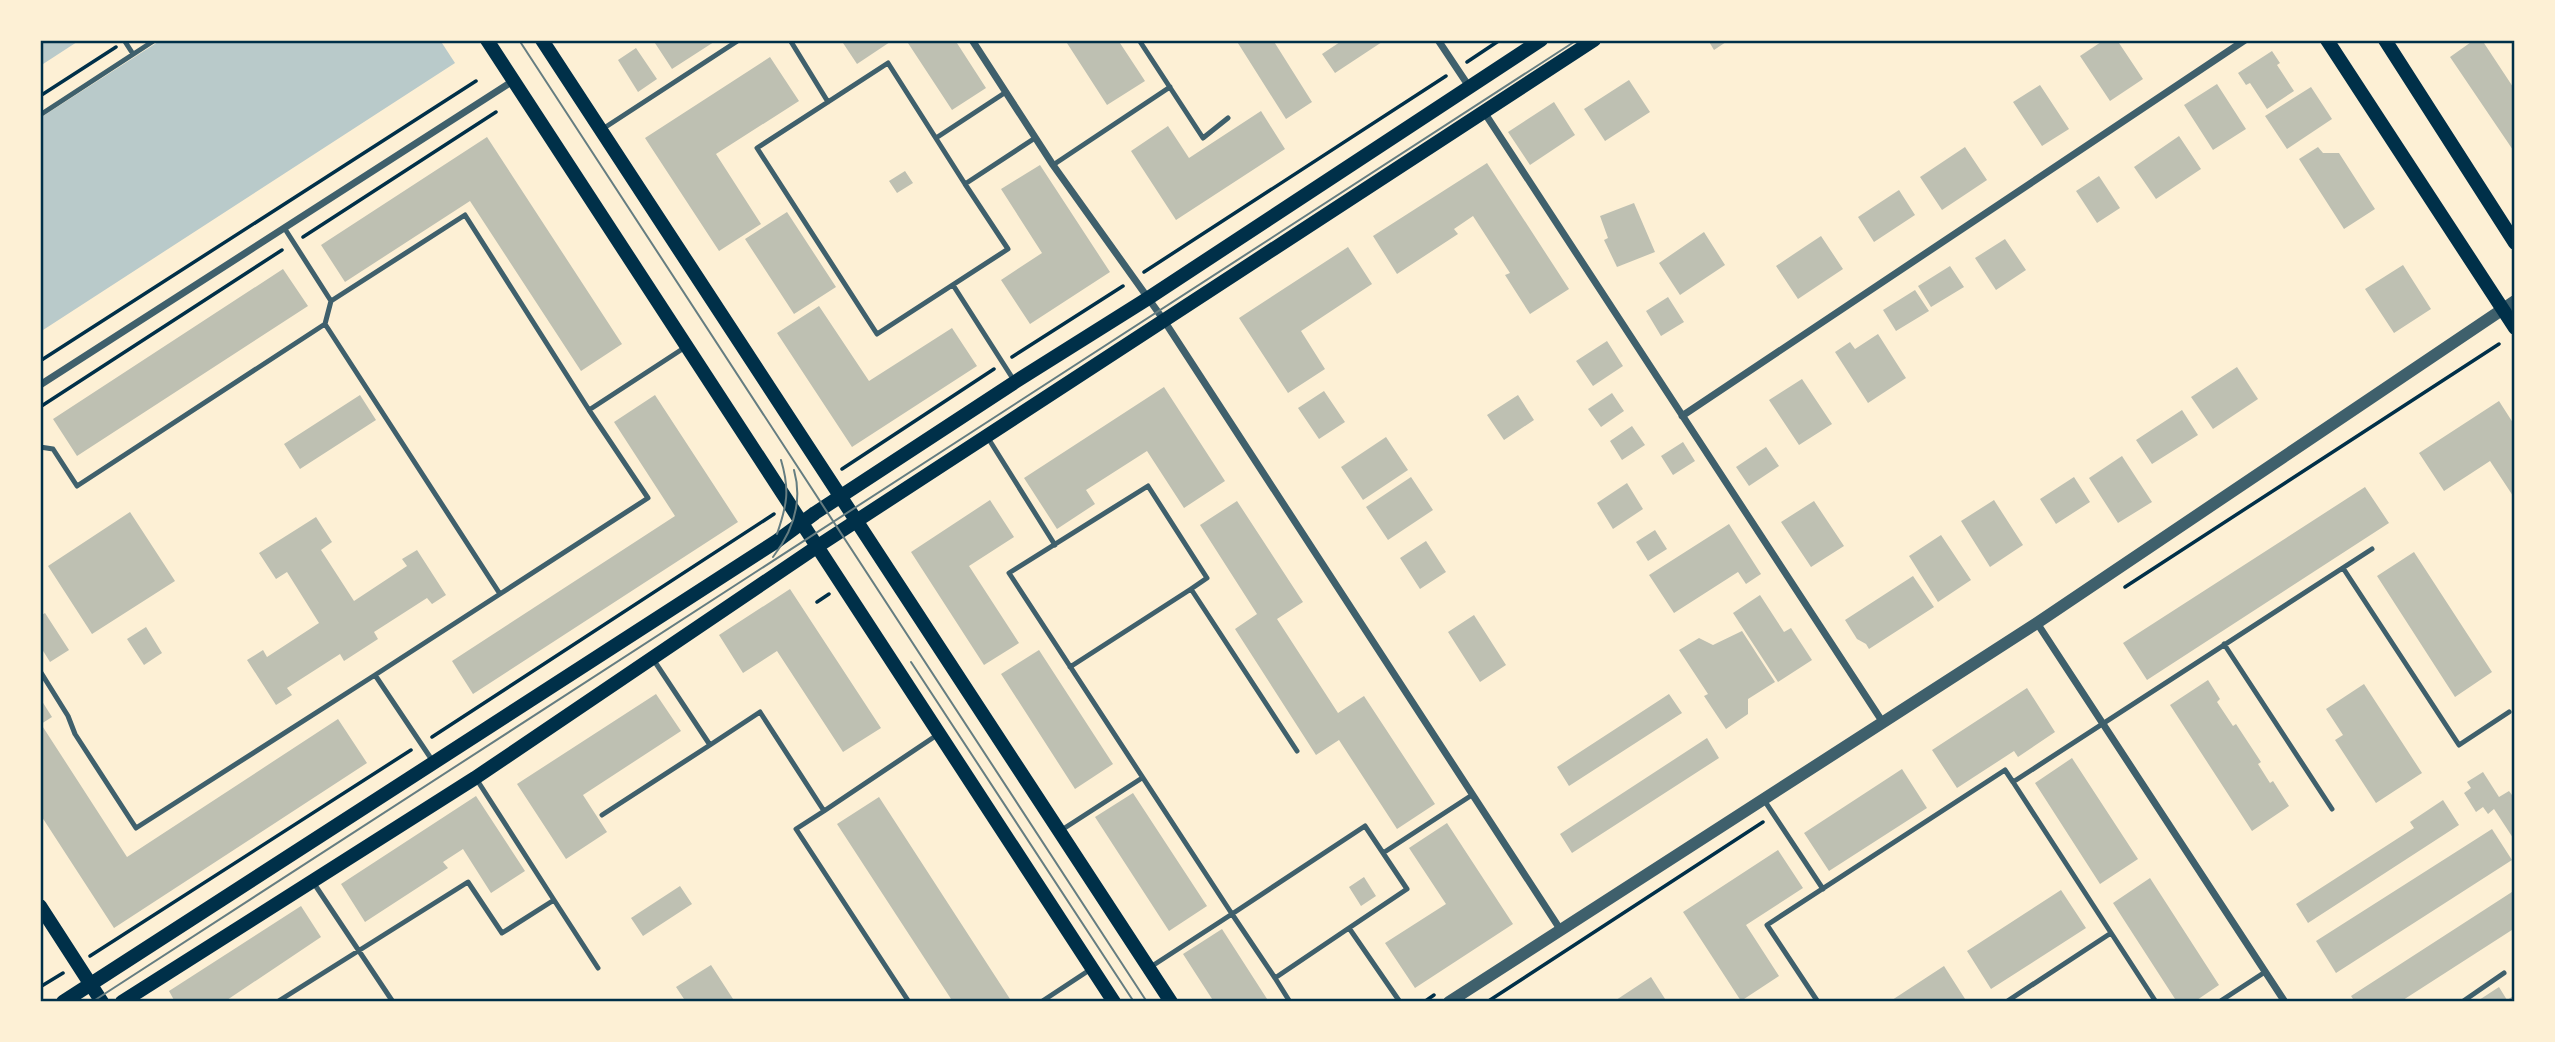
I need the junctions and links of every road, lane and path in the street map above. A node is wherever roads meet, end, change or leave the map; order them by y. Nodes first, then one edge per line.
1 (155, 40) edge
2 (487, 40) edge
3 (542, 40) edge
4 (739, 40) edge
5 (790, 40) edge
6 (972, 40) edge
7 (1139, 40) edge
8 (1438, 40) edge
9 (1500, 40) edge
10 (1541, 40) edge
11 (1594, 40) edge
12 (2245, 40) edge
13 (2327, 40) edge
14 (2385, 40) edge
15 (124, 41) edge
16 (133, 54) junction
17 (1457, 68) junction
18 (476, 81) dead end
19 (513, 81) junction
20 (1170, 87) junction
21 (1470, 88) junction
22 (1006, 92) junction
23 (40, 96) edge
24 (828, 102) junction
25 (496, 112) dead end
26 (1484, 112) junction
27 (40, 115) edge
28 (1228, 118) dead end
29 (601, 130) junction
30 (936, 138) junction
31 (1035, 138) junction
32 (1053, 165) junction
33 (965, 184) junction
34 (285, 229) junction
35 (293, 243) junction
36 (2515, 243) edge
37 (1134, 279) junction
38 (953, 285) junction
39 (1147, 299) junction
40 (331, 301) junction
41 (2509, 305) edge
42 (1163, 319) junction
43 (325, 324) junction
44 (2515, 328) edge
45 (687, 346) junction
46 (40, 361) edge
47 (1003, 363) junction
48 (1015, 382) junction
49 (40, 385) edge
50 (40, 407) edge
51 (589, 410) junction
52 (1682, 416) junction
53 (986, 436) junction
54 (40, 447) edge
55 (829, 478) junction
56 (841, 496) junction
57 (790, 504) junction
58 (858, 520) junction
59 (802, 522) junction
60 (1055, 545) junction
61 (818, 546) junction
62 (2372, 549) dead end
63 (2343, 568) junction
64 (843, 585) junction
65 (1191, 589) junction
66 (500, 594) junction
67 (817, 602) dead end
68 (2037, 622) junction
69 (2224, 645) junction
70 (652, 658) junction
71 (1070, 667) junction
72 (40, 671) edge
73 (375, 675) junction
74 (2509, 712) dead end
75 (1882, 721) junction
76 (2103, 724) junction
77 (940, 733) junction
78 (421, 744) junction
79 (710, 745) junction
80 (1297, 751) dead end
81 (434, 762) junction
82 (475, 778) junction
83 (1142, 778) junction
84 (2013, 782) junction
85 (1472, 795) junction
86 (1763, 798) junction
87 (2332, 809) dead end
88 (824, 811) junction
89 (602, 816) dead end
90 (1060, 831) junction
91 (1383, 853) junction
92 (312, 880) junction
93 (1823, 888) junction
94 (554, 900) junction
95 (40, 906) edge
96 (1232, 914) junction
97 (1349, 928) junction
98 (1560, 929) junction
99 (2111, 933) junction
100 (116, 939) dead end
101 (358, 951) junction
102 (598, 968) dead end
103 (1093, 968) junction
104 (1149, 968) junction
105 (2265, 972) junction
106 (2504, 973) dead end
107 (1275, 978) junction
108 (90, 984) junction
109 (40, 989) edge
110 (44, 995) dead end
111 (63, 1002) edge
112 (102, 1002) edge
113 (122, 1002) edge
114 (276, 1002) edge
115 (393, 1002) edge
116 (909, 1002) edge
117 (1041, 1002) edge
118 (1114, 1002) edge
119 (1171, 1002) edge
120 (1290, 1002) edge
121 (1400, 1002) edge
122 (1449, 1002) edge
123 (1818, 1002) edge
124 (2006, 1002) edge
125 (2157, 1002) edge
126 (2219, 1002) edge
127 (2285, 1002) edge
128 (2462, 1002) edge

1 - 16 lane
2 - 19 main road
3 - 29 main road
4 - 29 lane
5 - 24 lane
6 - 22 street
7 - 20 lane
8 - 17 street
9 - 17 path
10 - 21 main road
11 - 26 main road
12 - 52 street
13 - 41 main road
14 - 36 main road
15 - 16 lane
15 - 23 path
16 - 27 lane
17 - 21 street
17 - 37 path
18 - 46 path
19 - 34 street
19 - 45 main road
20 - 28 lane
20 - 32 lane
21 - 39 main road
22 - 30 lane
22 - 31 street
24 - 30 lane
24 - 38 lane
25 - 35 path
26 - 42 main road
26 - 52 street
29 - 55 main road
30 - 33 lane
31 - 32 street
31 - 33 lane
32 - 37 street
33 - 38 lane
34 - 35 lane
34 - 49 street
35 - 40 lane
35 - 50 path
37 - 39 street
37 - 47 path
38 - 47 lane
39 - 42 street
39 - 48 main road
40 - 43 lane
40 - 51 lane
41 - 44 main road
41 - 68 street
42 - 53 main road
42 - 85 street
43 - 54 lane
43 - 66 lane
45 - 51 lane
45 - 57 main road
47 - 48 lane
47 - 55 path
48 - 56 main road
51 - 66 lane
52 - 75 street
53 - 58 main road
53 - 60 lane
55 - 56 main road
56 - 58 main road
56 - 59 main road
57 - 59 main road
57 - 78 path
58 - 61 main road
58 - 90 main road
59 - 61 main road
59 - 81 main road
60 - 65 lane
60 - 71 lane
61 - 64 main road
61 - 70 main road
62 - 63 lane
63 - 69 lane
63 - 74 lane
64 - 67 path
64 - 77 main road
65 - 71 lane
65 - 80 lane
66 - 73 lane
68 - 75 street
68 - 76 street
69 - 76 lane
69 - 87 lane
70 - 79 lane
70 - 82 main road
71 - 83 lane
72 - 73 lane
73 - 78 lane
75 - 86 street
76 - 84 lane
76 - 105 street
77 - 88 lane
77 - 103 main road
78 - 81 lane
78 - 100 path
79 - 88 lane
79 - 89 lane
81 - 108 main road
82 - 92 main road
82 - 94 lane
83 - 90 lane
83 - 96 lane
84 - 93 lane
84 - 99 lane
85 - 91 lane
85 - 98 street
86 - 93 lane
86 - 98 street
88 - 116 lane
90 - 104 main road
91 - 96 lane
91 - 97 lane
92 - 101 lane
92 - 113 main road
93 - 123 lane
94 - 101 lane
94 - 102 lane
95 - 108 main road
96 - 104 lane
96 - 107 lane
97 - 107 lane
97 - 121 lane
98 - 122 street
99 - 124 lane
99 - 125 lane
101 - 114 lane
101 - 115 lane
103 - 117 lane
103 - 118 main road
104 - 119 main road
105 - 126 lane
105 - 127 street
106 - 128 lane
107 - 120 lane
108 - 111 main road
108 - 112 main road
109 - 110 path

